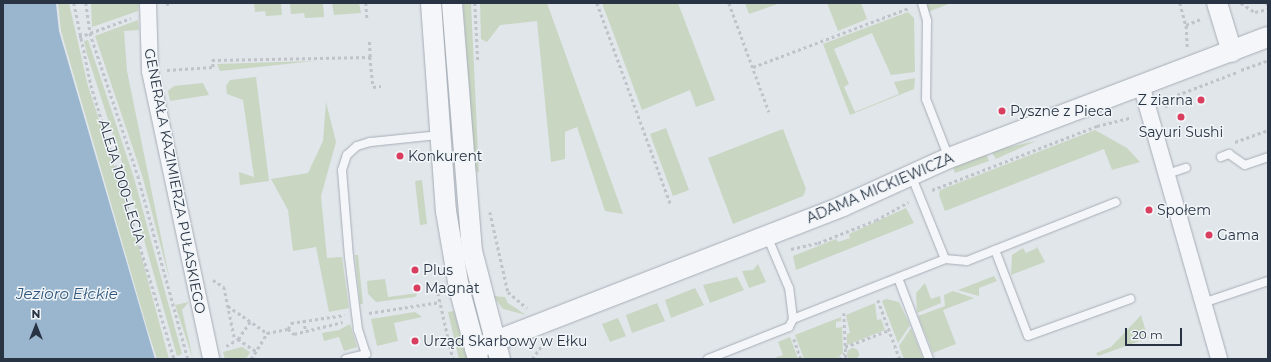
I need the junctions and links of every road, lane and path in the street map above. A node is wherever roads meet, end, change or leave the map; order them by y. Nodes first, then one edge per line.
1 (74, 3) edge
2 (86, 3) edge
3 (366, 3) edge
4 (431, 3) edge
5 (452, 3) edge
6 (475, 3) edge
7 (597, 3) edge
8 (728, 3) edge
9 (922, 3) edge
10 (1180, 3) edge
11 (1217, 3) edge
12 (1241, 3) edge
13 (1267, 3) edge
14 (913, 6) dead end
15 (147, 8) edge
16 (1268, 8) edge
17 (367, 19) dead end
18 (1186, 25) dead end
19 (90, 33) junction
20 (79, 37) junction
21 (1268, 37) edge
22 (369, 39) dead end
23 (1232, 52) junction
24 (370, 58) junction
25 (1268, 60) edge
26 (478, 67) dead end
27 (753, 67) junction
28 (163, 70) dead end
29 (381, 86) dead end
30 (1142, 88) junction
31 (1164, 108) dead end
32 (770, 112) dead end
33 (1268, 130) edge
34 (440, 135) junction
35 (1232, 143) dead end
36 (1221, 157) dead end
37 (1268, 157) edge
38 (950, 158) junction
39 (1186, 168) dead end
40 (1167, 174) junction
41 (911, 175) junction
42 (1116, 202) dead end
43 (671, 204) dead end
44 (490, 208) dead end
45 (767, 236) junction
46 (995, 250) junction
47 (945, 259) junction
48 (898, 278) junction
49 (1268, 281) edge
50 (880, 285) junction
51 (438, 292) dead end
52 (845, 299) junction
53 (1130, 299) dead end
54 (440, 302) junction
55 (1203, 303) junction
56 (228, 306) dead end
57 (536, 308) dead end
58 (334, 315) dead end
59 (356, 315) junction
60 (793, 319) junction
61 (304, 320) junction
62 (250, 322) junction
63 (335, 326) dead end
64 (789, 328) junction
65 (288, 329) junction
66 (889, 330) junction
67 (306, 332) junction
68 (267, 333) junction
69 (548, 341) dead end
70 (845, 347) junction
71 (256, 351) junction
72 (497, 351) edge
73 (476, 354) edge
74 (845, 354) junction
75 (174, 359) edge
76 (188, 359) edge
77 (211, 359) edge
78 (251, 359) edge
79 (346, 359) edge
80 (454, 359) edge
81 (532, 359) edge
82 (708, 359) edge
83 (801, 359) edge
84 (839, 359) edge
85 (846, 359) edge
86 (900, 359) edge
87 (929, 359) edge
88 (1219, 359) edge

1 - 20 path, ALEJA 1000-LECIA
2 - 19 path
3 - 17 path
4 - 34 street
5 - 72 street
6 - 26 path
7 - 43 path
8 - 27 path
9 - 38 lane
10 - 18 path
11 - 23 street
12 - 16 path
13 - 16 path
14 - 27 path
15 - 19 path
15 - 77 street, GENERAŁA KAZIMIERZA PUŁASKIEGO
19 - 20 path
19 - 76 path
20 - 75 path, ALEJA 1000-LECIA
21 - 23 street, ADAMA MICKIEWICZA
22 - 24 path
23 - 30 street, ADAMA MICKIEWICZA
24 - 28 path
24 - 29 path
25 - 31 path
27 - 32 path
30 - 38 street, ADAMA MICKIEWICZA
30 - 40 street
33 - 35 path
34 - 59 lane
34 - 73 street
36 - 37 lane
38 - 41 street, ADAMA MICKIEWICZA
39 - 40 lane
40 - 55 street
41 - 45 street, ADAMA MICKIEWICZA
41 - 47 lane
42 - 46 lane
44 - 57 path
45 - 60 lane
45 - 72 street, ADAMA MICKIEWICZA
46 - 47 lane
46 - 53 lane
47 - 48 lane
48 - 50 lane
48 - 87 lane
49 - 55 lane
50 - 52 lane
50 - 66 path
51 - 54 path
52 - 60 lane
52 - 70 path
54 - 59 path
54 - 80 path
55 - 88 street
56 - 62 path
58 - 61 path
59 - 79 lane
60 - 64 lane
61 - 65 path
61 - 67 path
62 - 68 path
62 - 71 path
63 - 67 path
64 - 82 lane
64 - 83 path
65 - 67 path
65 - 68 path
66 - 70 path
66 - 86 path
68 - 71 path
69 - 81 path
70 - 74 path
71 - 78 path
72 - 73 street, ADAMA MICKIEWICZA
74 - 84 path
74 - 85 path

